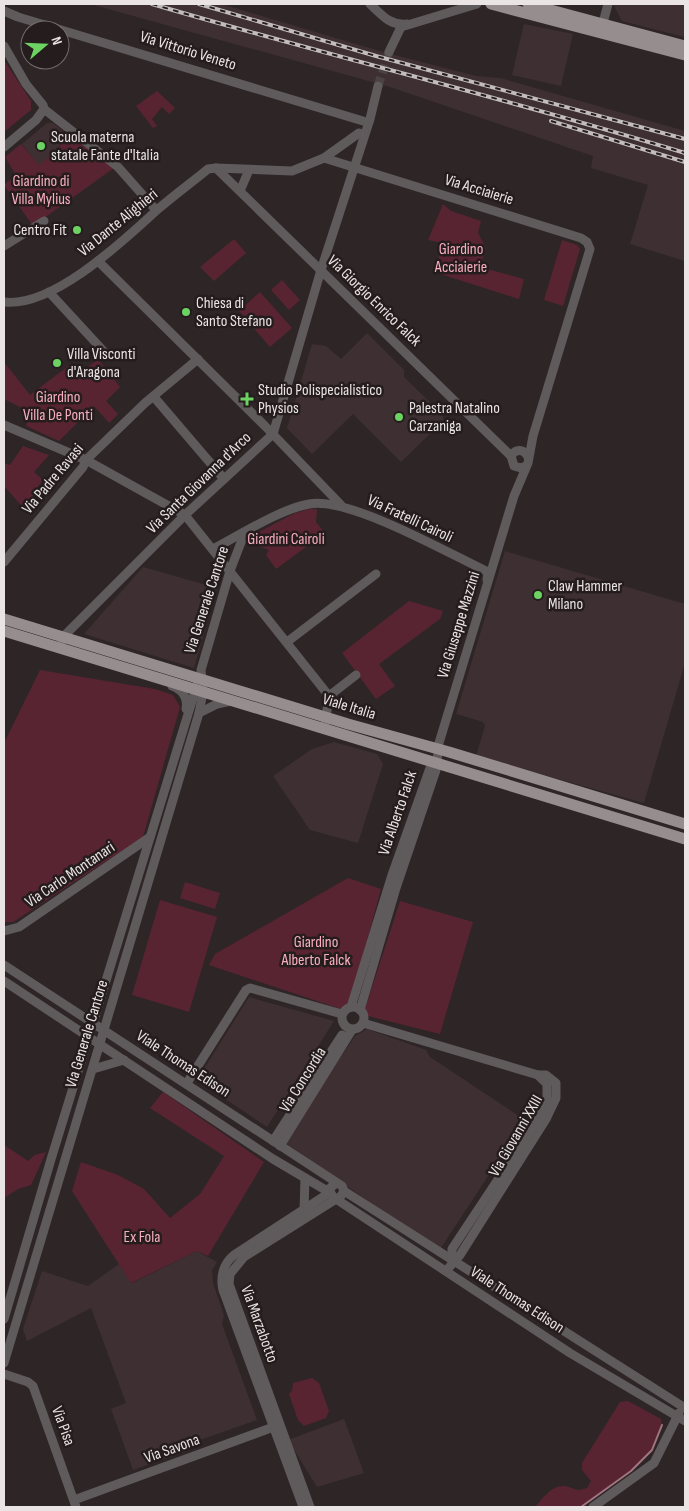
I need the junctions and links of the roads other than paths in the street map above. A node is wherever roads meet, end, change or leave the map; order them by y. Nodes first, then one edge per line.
1 (370, 4) edge
2 (477, 4) edge
3 (491, 4) edge
4 (528, 4) edge
5 (608, 4) edge
6 (457, 6) edge
7 (4, 11) edge
8 (388, 21) junction
9 (408, 24) junction
10 (603, 24) junction
11 (4, 46) edge
12 (685, 46) edge
13 (685, 55) edge
14 (378, 86) tunnel mouth
15 (44, 109) junction
16 (366, 120) junction
17 (359, 133) junction
18 (4, 147) edge
19 (324, 158) junction
20 (353, 167) junction
21 (216, 168) junction
22 (249, 170) junction
23 (240, 191) junction
24 (156, 210) junction
25 (44, 221) dead end
26 (4, 246) edge
27 (590, 249) joint
28 (98, 261) junction
29 (321, 270) junction
30 (49, 292) junction
31 (4, 302) edge
32 (108, 356) dead end
33 (198, 359) junction
34 (154, 397) junction
35 (4, 425) edge
36 (273, 434) junction
37 (511, 456) junction
38 (526, 458) junction
39 (86, 460) junction
40 (514, 466) junction
41 (224, 479) junction
42 (324, 487) junction
43 (514, 496) junction
44 (309, 504) junction
45 (342, 505) junction
46 (185, 515) junction
47 (245, 532) junction
48 (213, 549) junction
49 (4, 562) edge
50 (230, 571) junction
51 (376, 574) dead end
52 (487, 580) junction
53 (4, 618) edge
54 (4, 631) edge
55 (64, 636) junction
56 (287, 642) junction
57 (60, 649) junction
58 (138, 672) junction
59 (356, 675) dead end
60 (201, 678) junction
61 (199, 691) junction
62 (329, 696) junction
63 (234, 701) junction
64 (199, 713) junction
65 (325, 723) junction
66 (185, 724) junction
67 (437, 749) junction
68 (435, 763) junction
69 (685, 824) edge
70 (151, 837) junction
71 (685, 839) edge
72 (4, 931) edge
73 (4, 965) edge
74 (4, 981) edge
75 (64, 1004) junction
76 (351, 1007) junction
77 (360, 1010) junction
78 (342, 1014) junction
79 (56, 1015) junction
80 (93, 1023) junction
81 (363, 1023) junction
82 (349, 1029) junction
83 (104, 1031) junction
84 (90, 1038) junction
85 (100, 1044) junction
86 (124, 1060) junction
87 (93, 1069) junction
88 (187, 1083) junction
89 (276, 1143) junction
90 (305, 1178) junction
91 (336, 1183) junction
92 (344, 1191) junction
93 (331, 1194) junction
94 (304, 1211) junction
95 (452, 1262) junction
96 (446, 1271) junction
97 (4, 1315) edge
98 (18, 1316) junction
99 (4, 1363) edge
100 (4, 1374) edge
101 (684, 1407) edge
102 (677, 1417) junction
103 (685, 1422) edge
104 (277, 1426) junction
105 (75, 1504) edge
106 (303, 1507) edge
107 (310, 1507) edge
108 (593, 1507) edge

1 - 8 street
2 - 6 street
3 - 13 main road
4 - 10 main road
5 - 10 street
6 - 9 street
7 - 16 street, Via Vittorio Veneto
8 - 9 street
8 - 9 street
10 - 12 main road
11 - 15 street
14 - 16 street
15 - 18 street
15 - 24 street
16 - 17 street
16 - 20 street
17 - 19 street
17 - 20 street
19 - 20 street, Via Acciaierie
19 - 22 street
20 - 27 street, Via Acciaierie
20 - 29 street, Via Santa Giovanna d'Arco
21 - 22 street
21 - 23 street, Via Giorgio Enrico Falck
21 - 24 street, Via Dante Alighieri
22 - 23 street
23 - 29 street, Via Giorgio Enrico Falck
24 - 28 street, Via Dante Alighieri
25 - 26 street
27 - 38 street, Via Giuseppe Mazzini
28 - 30 street, Via Dante Alighieri
28 - 33 street
29 - 36 street, Via Santa Giovanna d'Arco
29 - 37 street, Via Giorgio Enrico Falck
30 - 31 street, Via Dante Alighieri
30 - 32 street
33 - 34 street, Via Padre Ravasi
33 - 36 street
34 - 39 street, Via Padre Ravasi
34 - 41 street
35 - 39 street
36 - 41 street, Via Santa Giovanna d'Arco
36 - 42 street
37 - 38 street
37 - 40 street, Via Giuseppe Mazzini
38 - 40 street
38 - 43 street, Via Giuseppe Mazzini
39 - 46 street
39 - 49 street, Via Padre Ravasi
40 - 43 street, Via Giuseppe Mazzini
41 - 46 street, Via Santa Giovanna d'Arco
42 - 44 street, Via Fratelli Cairoli
42 - 45 street
43 - 52 street, Via Giuseppe Mazzini
44 - 45 street, Via Fratelli Cairoli
44 - 47 street, Via Fratelli Cairoli
45 - 52 street, Via Fratelli Cairoli
46 - 48 street
46 - 55 street, Via Santa Giovanna d'Arco
47 - 48 street, Via Fratelli Cairoli
47 - 50 street, Via Generale Cantore
48 - 50 street
50 - 56 street
50 - 60 street, Via Generale Cantore
51 - 56 street
52 - 67 street, Via Giuseppe Mazzini
53 - 55 main road, Viale Italia
54 - 57 main road, Viale Italia
55 - 57 street, Via Santa Giovanna d'Arco
55 - 60 main road, Viale Italia
56 - 62 street
57 - 58 main road, Viale Italia
58 - 61 main road, Viale Italia
58 - 66 street, Viale Italia
59 - 62 street
60 - 61 street, Via Generale Cantore
60 - 65 main road, Viale Italia
61 - 63 main road, Viale Italia
61 - 64 street, Via Generale Cantore
61 - 66 street, Via Generale Cantore
62 - 65 street
63 - 64 street
63 - 65 main road, Viale Italia
64 - 83 street, Via Generale Cantore
65 - 67 main road, Viale Italia
65 - 68 main road, Viale Italia
66 - 70 street, Via Generale Cantore
67 - 68 street, Via Giuseppe Mazzini
67 - 69 main road, Viale Italia
68 - 71 main road, Viale Italia
68 - 76 street, Via Alberto Falck
68 - 77 street, Via Alberto Falck
70 - 72 street, Via Carlo Montanari
70 - 80 street, Via Generale Cantore
73 - 75 street, Viale Thomas Edison
74 - 79 street, Viale Thomas Edison
75 - 79 street
75 - 80 street, Viale Thomas Edison
76 - 77 street
76 - 78 street
77 - 81 street
78 - 82 street
78 - 88 street
79 - 84 street, Viale Thomas Edison
80 - 83 street, Viale Thomas Edison
80 - 84 street, Via Generale Cantore
81 - 82 street
81 - 95 street, Via Giovanni XXIII
82 - 89 street, Via Concordia
83 - 85 street, Via Generale Cantore
83 - 88 street, Viale Thomas Edison
84 - 85 street, Viale Thomas Edison
84 - 97 street, Via Generale Cantore
85 - 86 street, Viale Thomas Edison
85 - 87 street, Via Generale Cantore
86 - 87 street
86 - 90 street, Viale Thomas Edison
87 - 98 street, Via Generale Cantore
88 - 89 street, Viale Thomas Edison
89 - 91 street, Viale Thomas Edison
90 - 93 street, Viale Thomas Edison
90 - 94 street
91 - 92 street
91 - 93 street
92 - 93 street
92 - 95 street, Viale Thomas Edison
93 - 94 street, Via Marzabotto
93 - 96 street, Viale Thomas Edison
93 - 104 street, Via Marzabotto
94 - 104 street, Via Marzabotto
95 - 96 street
95 - 101 street, Viale Thomas Edison
96 - 102 street, Viale Thomas Edison
97 - 98 street
98 - 99 street, Via Generale Cantore
100 - 105 street, Via Pisa
101 - 102 street
102 - 103 street, Viale Thomas Edison
102 - 108 street
104 - 105 street, Via Savona
104 - 106 street, Via Marzabotto
104 - 107 street, Via Marzabotto

